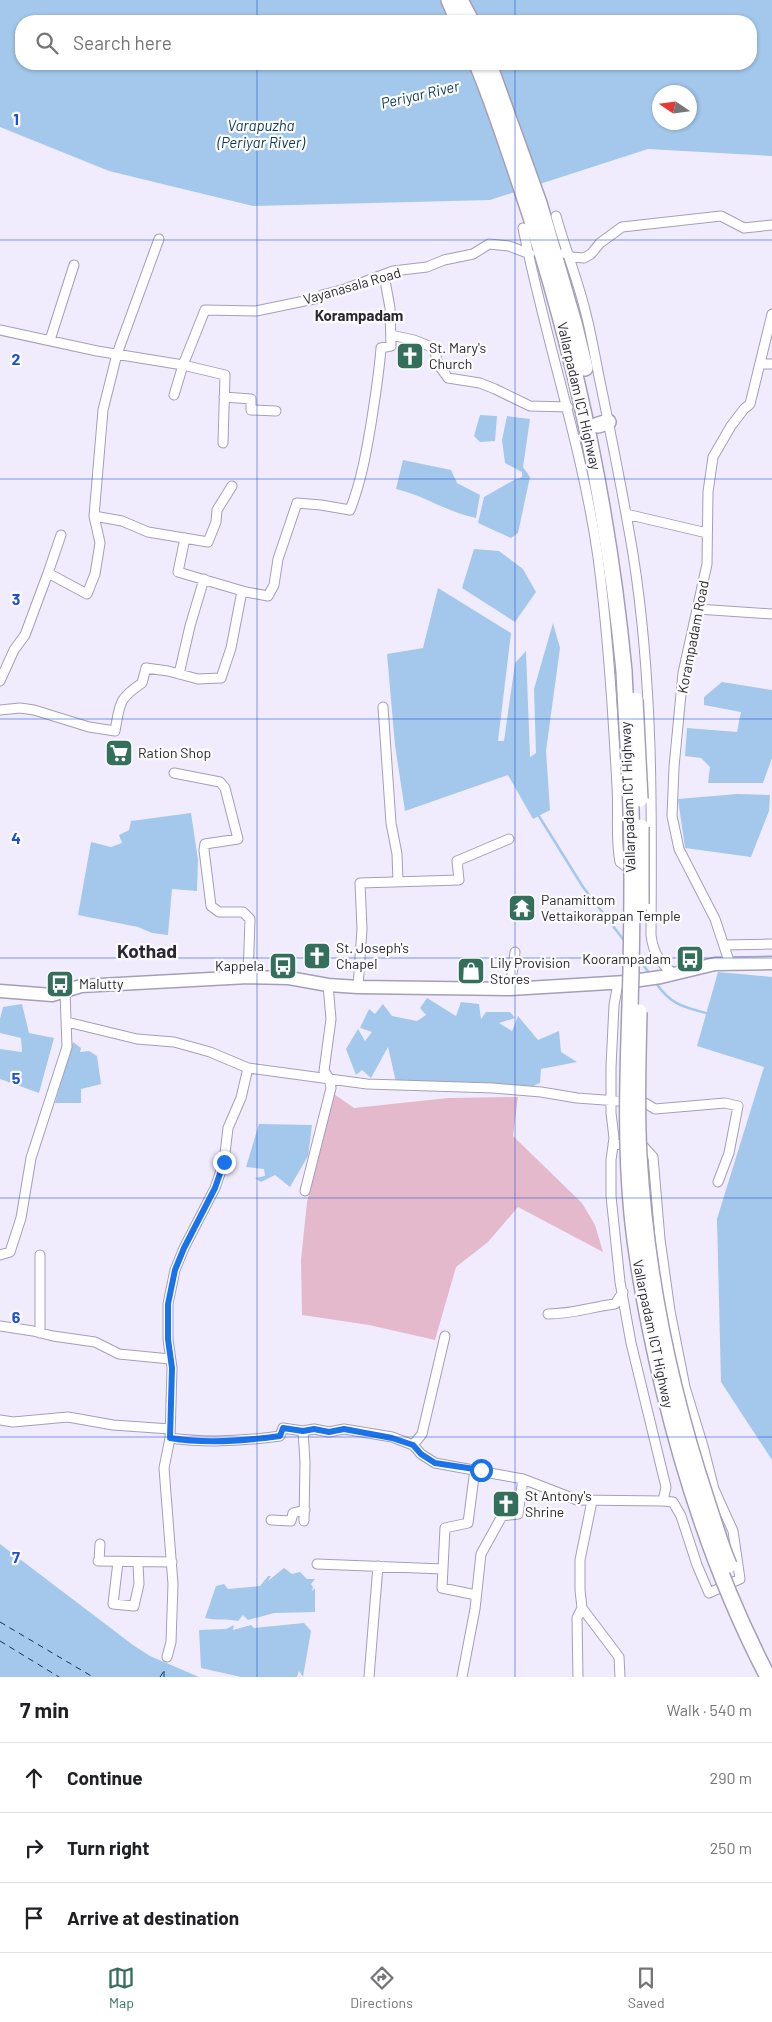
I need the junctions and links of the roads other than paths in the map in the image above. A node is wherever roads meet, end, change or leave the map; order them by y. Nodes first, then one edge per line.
1 (448, 0) edge
2 (460, 0) edge
3 (455, 15) edge
4 (468, 15) edge
5 (478, 70) edge
6 (492, 70) edge
7 (533, 204) junction
8 (556, 216) dead end
9 (772, 224) edge
10 (523, 228) dead end
11 (159, 239) dead end
12 (562, 252) junction
13 (529, 254) junction
14 (74, 265) dead end
15 (384, 275) junction
16 (772, 314) edge
17 (0, 330) edge
18 (390, 335) junction
19 (50, 340) junction
20 (117, 354) junction
21 (760, 364) junction
22 (772, 364) edge
23 (183, 365) junction
24 (174, 395) dead end
25 (224, 397) junction
26 (276, 410) dead end
27 (574, 410) junction
28 (603, 424) junction
29 (223, 443) dead end
30 (232, 486) dead end
31 (626, 514) junction
32 (94, 516) junction
33 (707, 533) junction
34 (61, 535) dead end
35 (186, 538) junction
36 (48, 573) junction
37 (204, 579) junction
38 (242, 591) junction
39 (697, 609) junction
40 (772, 614) edge
41 (629, 670) junction
42 (179, 674) junction
43 (0, 681) edge
44 (383, 707) dead end
45 (0, 710) edge
46 (174, 772) dead end
47 (509, 839) dead end
48 (651, 876) junction
49 (398, 880) junction
50 (772, 944) edge
51 (724, 945) junction
52 (515, 952) dead end
53 (772, 963) edge
54 (730, 964) junction
55 (667, 976) junction
56 (248, 977) junction
57 (622, 982) junction
58 (328, 985) junction
59 (358, 987) junction
60 (510, 989) junction
61 (0, 991) edge
62 (65, 992) junction
63 (67, 1022) junction
64 (248, 1068) junction
65 (329, 1078) junction
66 (611, 1101) junction
67 (613, 1144) junction
68 (718, 1182) dead end
69 (305, 1191) dead end
70 (0, 1255) edge
71 (40, 1255) dead end
72 (623, 1292) junction
73 (548, 1314) dead end
74 (0, 1326) edge
75 (40, 1332) junction
76 (445, 1336) dead end
77 (170, 1359) junction
78 (0, 1420) edge
79 (303, 1431) junction
80 (170, 1433) junction
81 (413, 1445) junction
82 (475, 1469) junction
83 (522, 1479) junction
84 (592, 1501) junction
85 (663, 1501) junction
86 (720, 1502) junction
87 (304, 1510) junction
88 (677, 1510) junction
89 (271, 1520) dead end
90 (304, 1521) dead end
91 (100, 1544) dead end
92 (118, 1562) junction
93 (172, 1562) junction
94 (138, 1563) junction
95 (317, 1564) dead end
96 (378, 1566) junction
97 (443, 1569) junction
98 (476, 1595) junction
99 (582, 1608) junction
100 (167, 1657) dead end
101 (772, 1662) edge
102 (370, 1677) edge
103 (462, 1677) edge
104 (578, 1677) edge
105 (620, 1677) edge
106 (768, 1677) edge

1 - 3 highway
2 - 4 highway
5 - 7 highway, Vallarpadam ICT Highway
6 - 7 highway, Vallarpadam ICT Highway
7 - 27 highway, Vallarpadam ICT Highway
7 - 28 highway, Vallarpadam ICT Highway
8 - 12 street
9 - 12 street
10 - 13 street
11 - 20 street
12 - 28 street
13 - 15 street, Vayanasala Road
13 - 27 street
14 - 19 street
15 - 18 street
15 - 23 street, Vayanasala Road
16 - 21 street, Korampadam Road
17 - 19 street
18 - 27 street
18 - 38 street
19 - 20 street
20 - 23 street
20 - 32 street
21 - 22 street
21 - 33 street, Korampadam Road
23 - 24 street
23 - 25 street
25 - 26 street
25 - 29 street
27 - 41 highway, Vallarpadam ICT Highway
27 - 48 street
28 - 31 street
28 - 41 highway, Vallarpadam ICT Highway
30 - 35 street
31 - 33 street
31 - 48 street
32 - 35 street
32 - 36 street
33 - 39 street, Korampadam Road
34 - 36 street
35 - 37 street
36 - 43 street
37 - 38 street
37 - 42 street
38 - 42 street
39 - 40 street
39 - 51 street, Korampadam Road
41 - 101 highway, Vallarpadam ICT Highway, bridge
41 - 106 highway, Vallarpadam ICT Highway, bridge
42 - 45 street
44 - 49 street
46 - 56 street
47 - 49 street
48 - 55 street
49 - 59 street
50 - 51 street
51 - 54 street, Korampadam Road
52 - 60 street
53 - 54 main road
54 - 55 main road
55 - 57 main road
56 - 58 main road
56 - 62 main road
57 - 60 main road
57 - 66 street
58 - 59 main road
58 - 65 street
59 - 60 main road
61 - 62 main road
62 - 63 street
63 - 64 street
63 - 70 street
64 - 65 street
64 - 77 street
65 - 66 street
65 - 69 street
66 - 67 street
66 - 68 street
67 - 72 street
67 - 86 street
71 - 75 street
72 - 73 street
72 - 85 street
74 - 75 street
75 - 77 street
76 - 81 street
77 - 80 street
78 - 80 street
79 - 80 street
79 - 81 street
79 - 87 street
80 - 93 street
81 - 82 street
82 - 83 street
82 - 97 street
83 - 84 street
83 - 98 street
84 - 85 street
84 - 99 street
85 - 88 street
86 - 88 street
86 - 88 street
87 - 89 street
87 - 90 street
91 - 92 street
92 - 94 street
92 - 94 street
93 - 94 street
93 - 100 street
95 - 96 street
96 - 97 street
96 - 102 street
97 - 98 street
98 - 103 street
99 - 104 street
99 - 105 street

